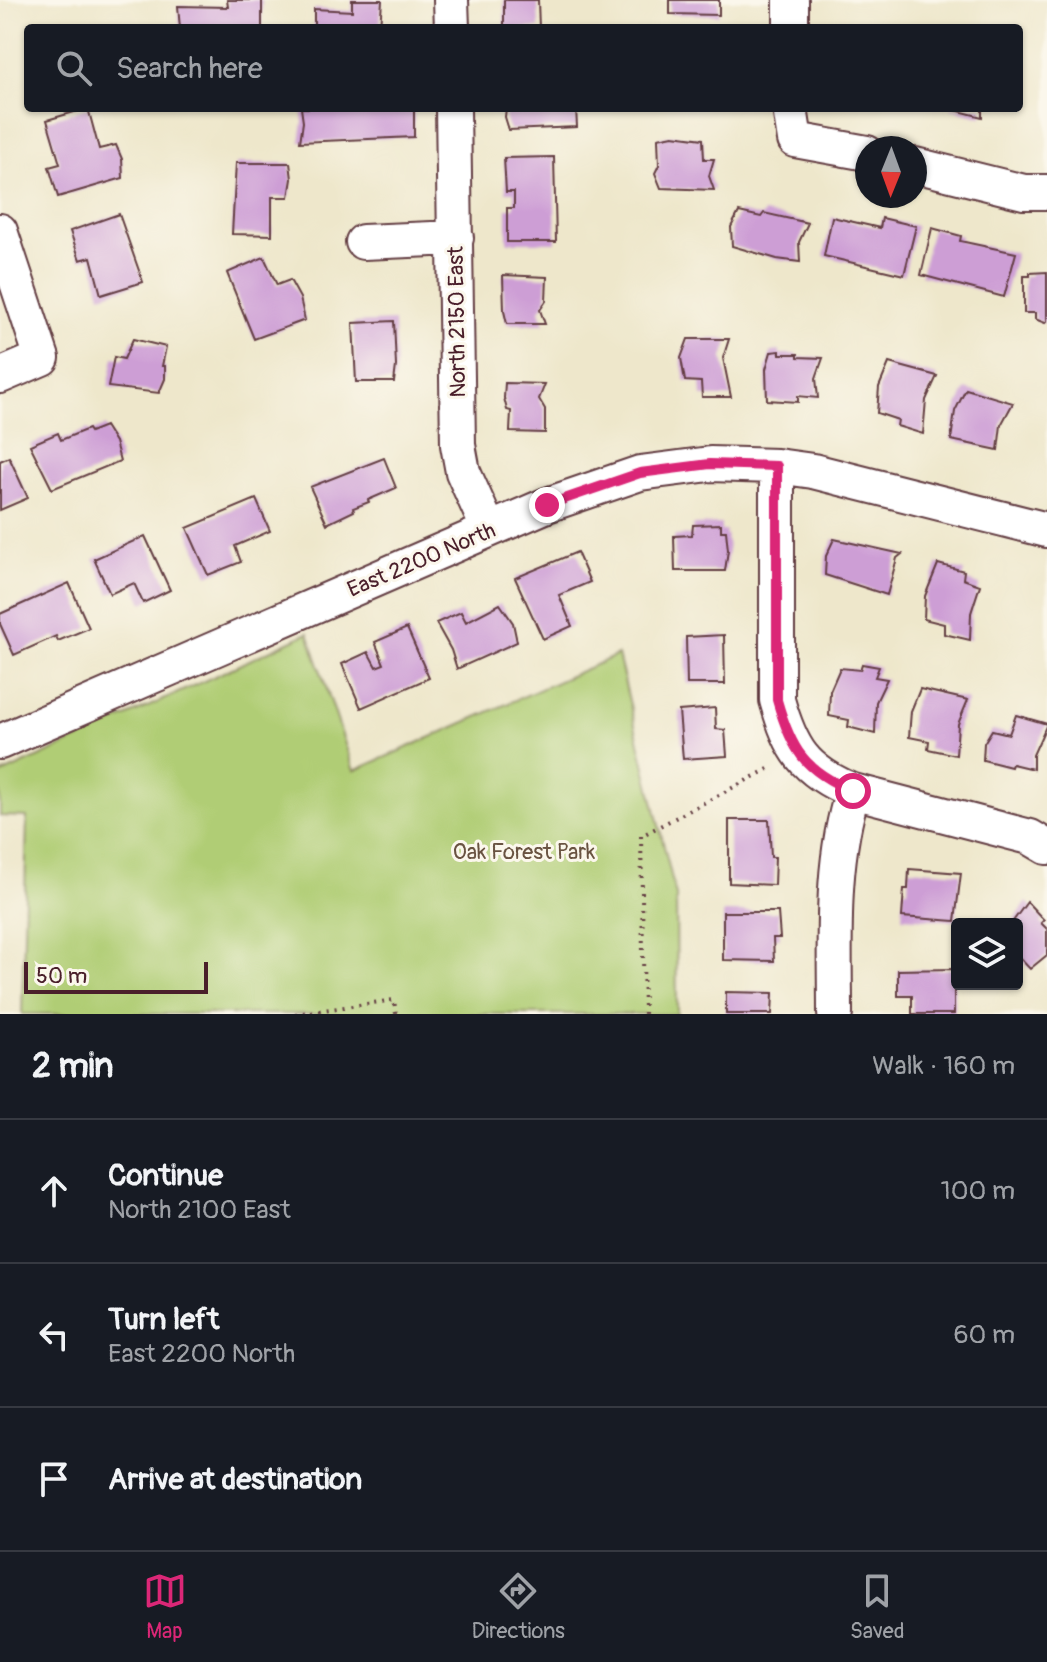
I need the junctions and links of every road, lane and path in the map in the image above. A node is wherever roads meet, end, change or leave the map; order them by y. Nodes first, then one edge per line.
1 (451, 0) edge
2 (791, 0) edge
3 (452, 24) edge
4 (791, 24) edge
5 (453, 112) edge
6 (793, 124) edge
7 (855, 148) edge
8 (927, 168) edge
9 (1047, 192) edge
10 (0, 231) edge
11 (456, 238) junction
12 (363, 242) dead end
13 (0, 376) edge
14 (777, 466) junction
15 (489, 530) junction
16 (1047, 530) edge
17 (0, 742) edge
18 (772, 767) dead end
19 (867, 795) junction
20 (1047, 847) edge
21 (295, 1014) edge
22 (396, 1014) edge
23 (644, 1014) edge
24 (835, 1014) edge

1 - 3 street
2 - 4 street
5 - 11 street, North 2150 East
6 - 7 street
8 - 9 street
10 - 13 street
11 - 12 street
11 - 15 street, North 2150 East
14 - 15 street, East 2200 North
14 - 16 street, East 2200 North
14 - 19 street
15 - 17 street, East 2200 North
18 - 23 path
19 - 20 street
19 - 24 street
21 - 22 path

